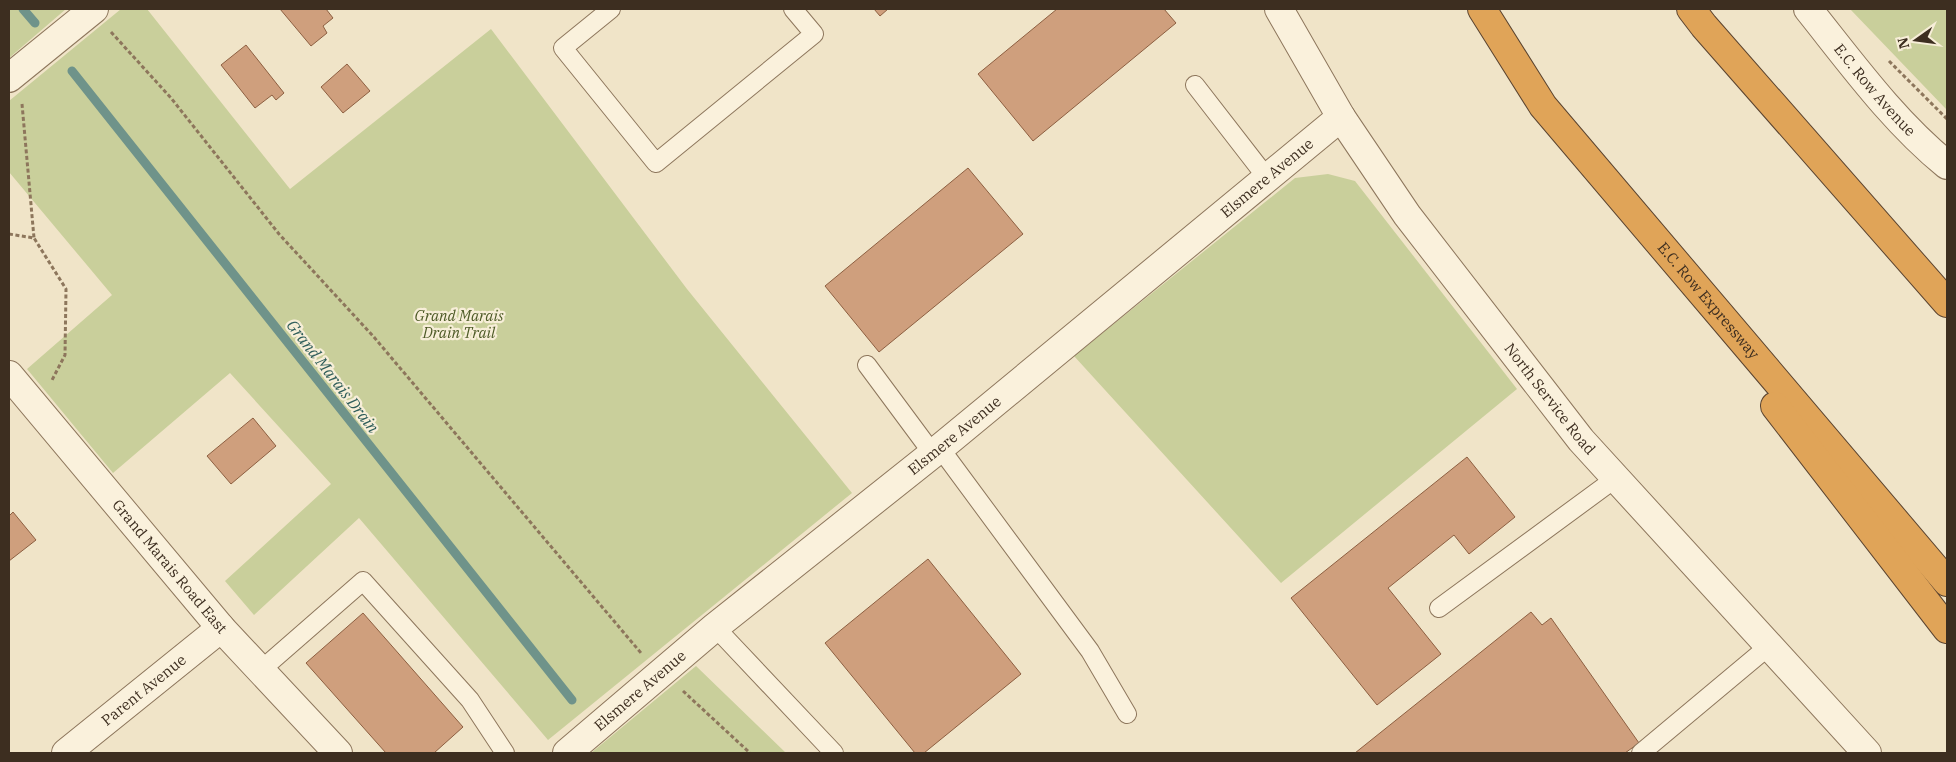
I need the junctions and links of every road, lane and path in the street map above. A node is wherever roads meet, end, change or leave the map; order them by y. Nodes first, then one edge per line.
1 (611, 9) edge
2 (793, 9) edge
3 (1279, 9) edge
4 (1482, 9) edge
5 (1691, 9) edge
6 (1808, 9) edge
7 (102, 19) edge
8 (1887, 59) dead end
9 (1195, 85) dead end
10 (15, 89) edge
11 (1543, 106) junction
12 (1341, 117) junction
13 (1947, 120) edge
14 (1947, 165) edge
15 (1267, 178) junction
16 (9, 234) edge
17 (34, 238) junction
18 (1947, 303) edge
19 (867, 365) dead end
20 (9, 375) edge
21 (50, 384) dead end
22 (937, 451) junction
23 (1616, 478) junction
24 (1947, 582) edge
25 (1439, 608) dead end
26 (714, 627) junction
27 (221, 628) junction
28 (1947, 629) edge
29 (1769, 646) junction
30 (647, 660) dead end
31 (261, 670) junction
32 (682, 690) dead end
33 (1127, 714) dead end
34 (66, 753) edge
35 (338, 753) edge
36 (505, 753) edge
37 (567, 753) edge
38 (750, 753) edge
39 (834, 753) edge
40 (1640, 753) edge
41 (1867, 753) edge

1 - 2 lane
3 - 12 street, North Service Road
4 - 11 highway, E.C. Row Expressway
5 - 18 highway
6 - 14 street, E.C. Row Avenue
7 - 10 street
7 - 30 path
8 - 13 path
9 - 15 lane
10 - 17 path
11 - 24 highway, E.C. Row Expressway
11 - 28 highway
12 - 15 street, Elsmere Avenue
12 - 23 street, North Service Road
15 - 22 street, Elsmere Avenue
16 - 17 path
17 - 21 path
19 - 22 lane
20 - 27 street, Grand Marais Road East
22 - 26 street, Elsmere Avenue
22 - 33 lane
23 - 25 lane
23 - 29 street, North Service Road
26 - 37 street, Elsmere Avenue
26 - 39 lane
27 - 31 street, Grand Marais Road East
27 - 34 street, Parent Avenue
29 - 40 lane
29 - 41 street, North Service Road
31 - 35 street, Grand Marais Road East
31 - 36 lane
32 - 38 path

